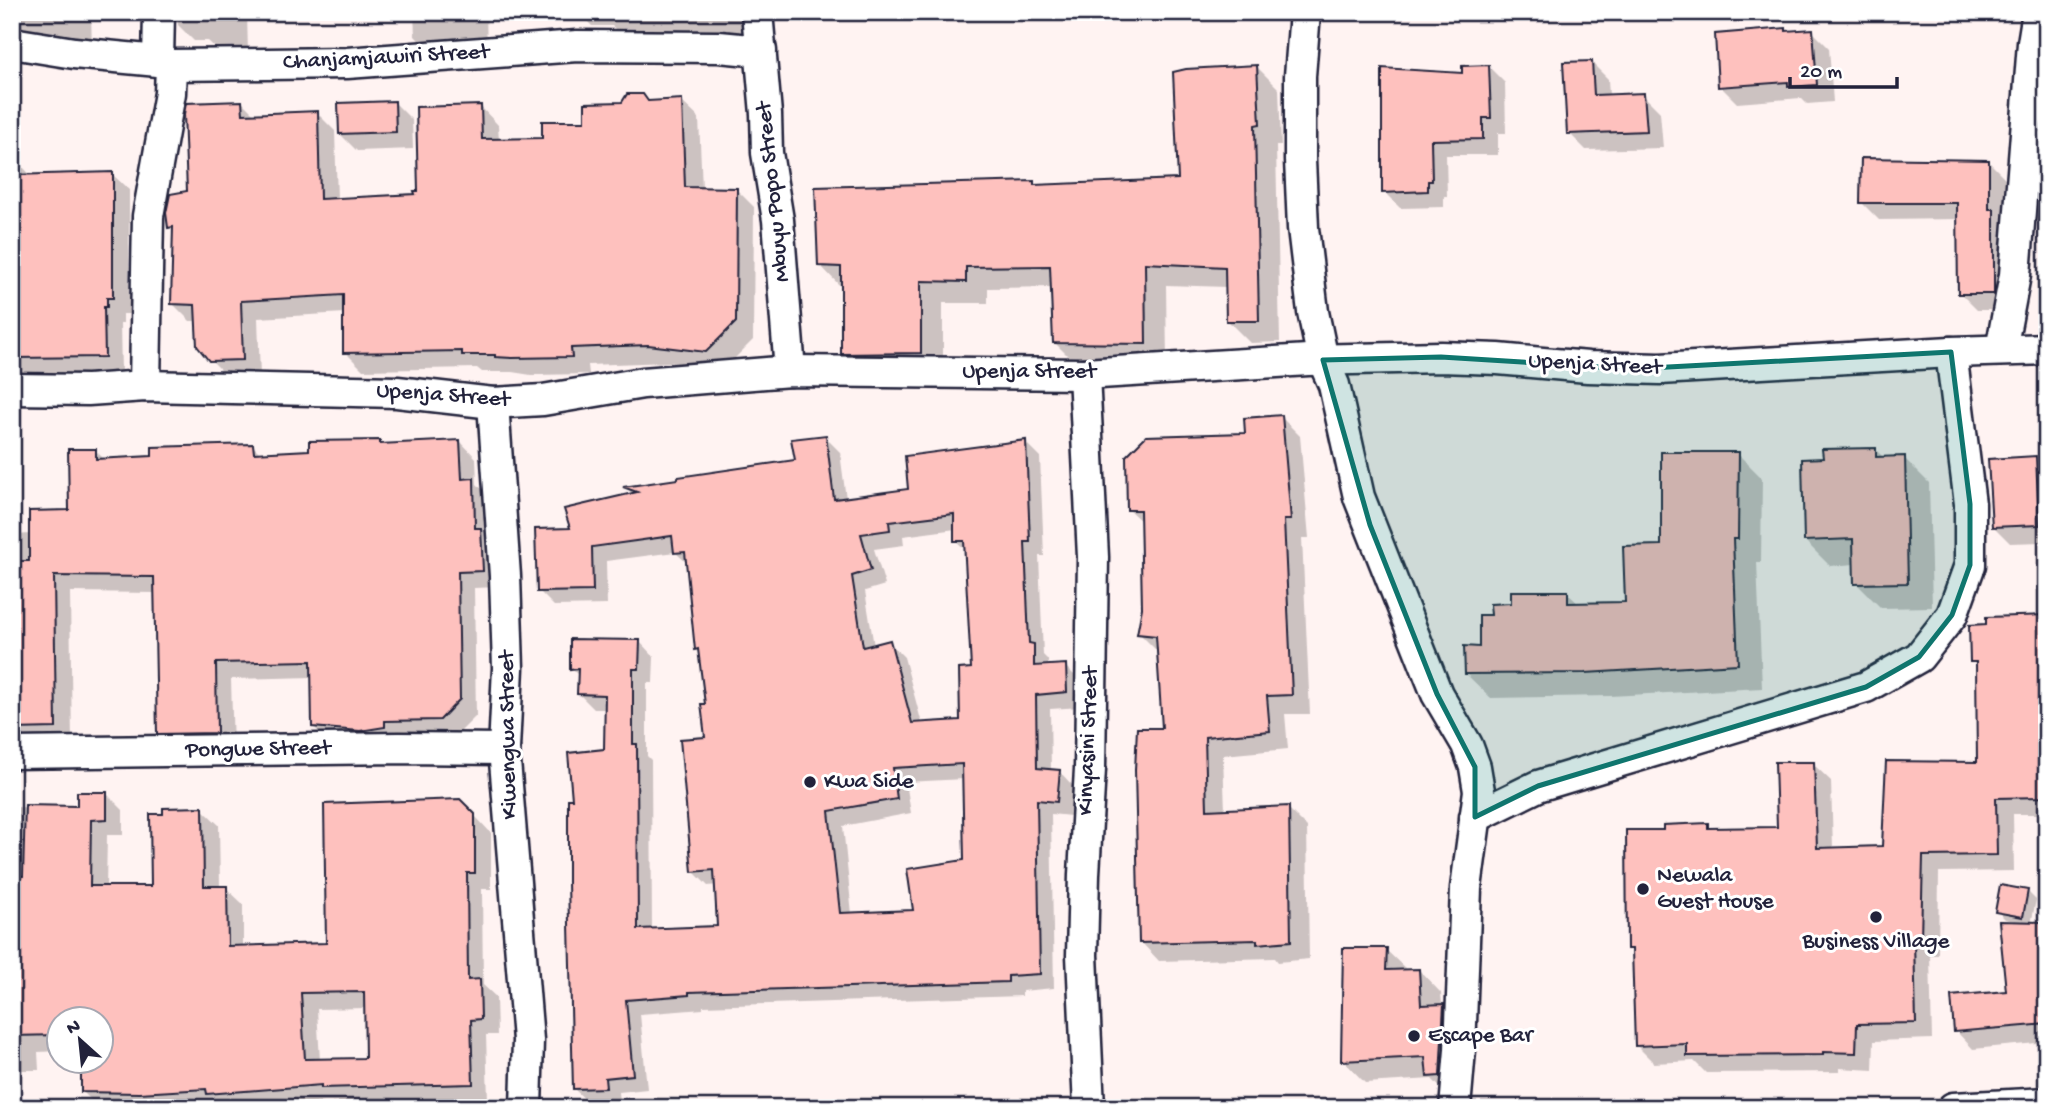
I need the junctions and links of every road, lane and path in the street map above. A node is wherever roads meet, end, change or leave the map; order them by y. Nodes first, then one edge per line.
1 (159, 12) edge
2 (757, 12) edge
3 (1305, 12) edge
4 (2038, 12) edge
5 (12, 43) edge
6 (761, 51) junction
7 (164, 63) junction
8 (2047, 349) edge
9 (2001, 350) junction
10 (1951, 352) junction
11 (1323, 360) junction
12 (790, 371) junction
13 (1084, 374) junction
14 (145, 386) junction
15 (12, 389) edge
16 (493, 403) junction
17 (505, 749) junction
18 (12, 753) edge
19 (1475, 817) junction
20 (2047, 1103) edge
21 (526, 1108) edge
22 (1089, 1108) edge
23 (1455, 1108) edge
24 (1953, 1108) edge

1 - 7 street
2 - 6 street, Mbuyu Popo Street
3 - 11 street
4 - 9 street
5 - 7 street, Chanjamjawiri Street
6 - 7 street, Chanjamjawiri Street
6 - 12 street, Mbuyu Popo Street
7 - 14 street
8 - 9 street, Upenja Street
9 - 10 street, Upenja Street
10 - 11 street, Upenja Street
10 - 19 street
11 - 13 street, Upenja Street
11 - 19 street
12 - 13 street, Upenja Street
12 - 16 street, Upenja Street
13 - 22 street, Kinyasini Street
14 - 15 street, Upenja Street
14 - 16 street, Upenja Street
16 - 17 street, Kiwengwa Street
17 - 18 street, Pongwe Street
17 - 21 street, Kiwengwa Street
19 - 23 street
20 - 24 street

